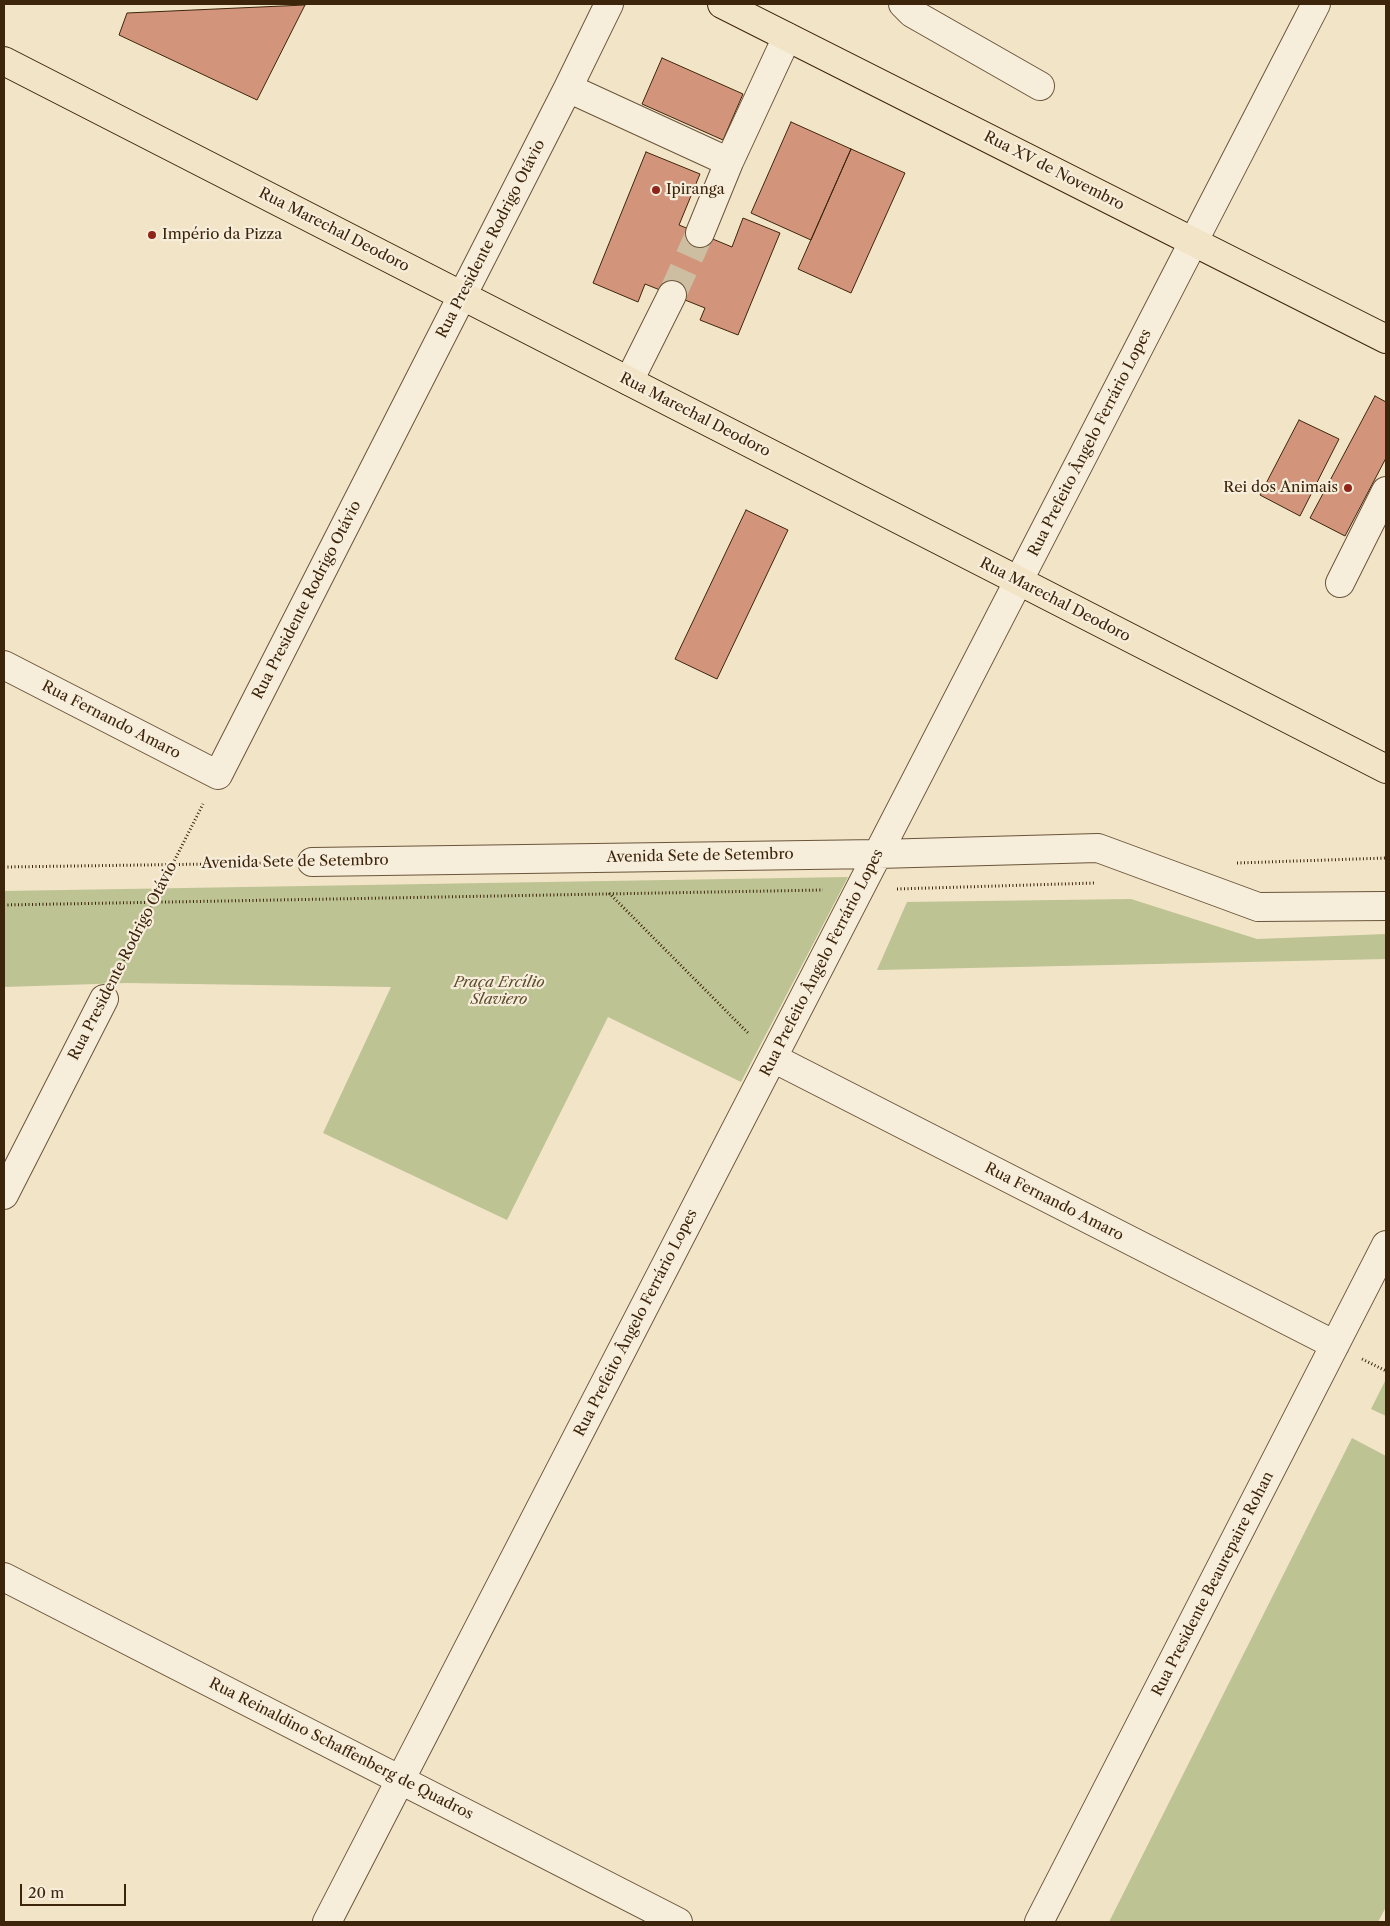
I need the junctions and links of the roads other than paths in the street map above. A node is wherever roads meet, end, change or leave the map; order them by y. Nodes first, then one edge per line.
1 (609, 4) edge
2 (722, 4) edge
3 (903, 4) edge
4 (1316, 4) edge
5 (787, 37) junction
6 (4, 61) edge
7 (1040, 86) dead end
8 (568, 88) junction
9 (729, 162) junction
10 (700, 233) tunnel mouth
11 (1193, 242) junction
12 (672, 295) tunnel mouth
13 (462, 296) junction
14 (1386, 339) edge
15 (629, 381) junction
16 (1386, 491) edge
17 (1019, 581) junction
18 (1340, 583) dead end
19 (4, 665) edge
20 (1386, 769) edge
21 (218, 775) joint
22 (878, 854) junction
23 (312, 862) road end
24 (1386, 906) edge
25 (104, 999) road end
26 (773, 1058) junction
27 (4, 1196) edge
28 (1386, 1245) edge
29 (1335, 1345) junction
30 (4, 1577) edge
31 (400, 1780) junction
32 (327, 1922) edge
33 (678, 1922) edge
34 (1039, 1922) edge

1 - 8 street, Rua Presidente Rodrigo Otávio
2 - 5 main road, Rua XV de Novembro
3 - 7 street
4 - 11 street, Rua Prefeito Ângelo Ferrário Lopes
5 - 9 street
5 - 11 main road, Rua XV de Novembro
6 - 13 main road, Rua Marechal Deodoro
8 - 9 street
8 - 13 street, Rua Presidente Rodrigo Otávio
9 - 10 street
11 - 14 main road, Rua XV de Novembro
11 - 17 street, Rua Prefeito Ângelo Ferrário Lopes
12 - 15 street
13 - 15 main road, Rua Marechal Deodoro
13 - 21 street, Rua Presidente Rodrigo Otávio
15 - 17 main road, Rua Marechal Deodoro
16 - 18 street
17 - 20 main road, Rua Marechal Deodoro
17 - 22 street, Rua Prefeito Ângelo Ferrário Lopes
19 - 21 street, Rua Fernando Amaro
22 - 23 street, Avenida Sete de Setembro
22 - 24 street, Avenida Sete de Setembro
22 - 26 street, Rua Prefeito Ângelo Ferrário Lopes
25 - 27 street, Rua Presidente Rodrigo Otávio
26 - 29 street, Rua Fernando Amaro
26 - 31 street, Rua Prefeito Ângelo Ferrário Lopes
28 - 29 street, Rua Presidente Beaurepaire Rohan
29 - 34 street, Rua Presidente Beaurepaire Rohan
30 - 31 street, Rua Reinaldino Schaffenberg de Quadros
31 - 32 street, Rua Prefeito Ângelo Ferrário Lopes
31 - 33 street, Rua Reinaldino Schaffenberg de Quadros

